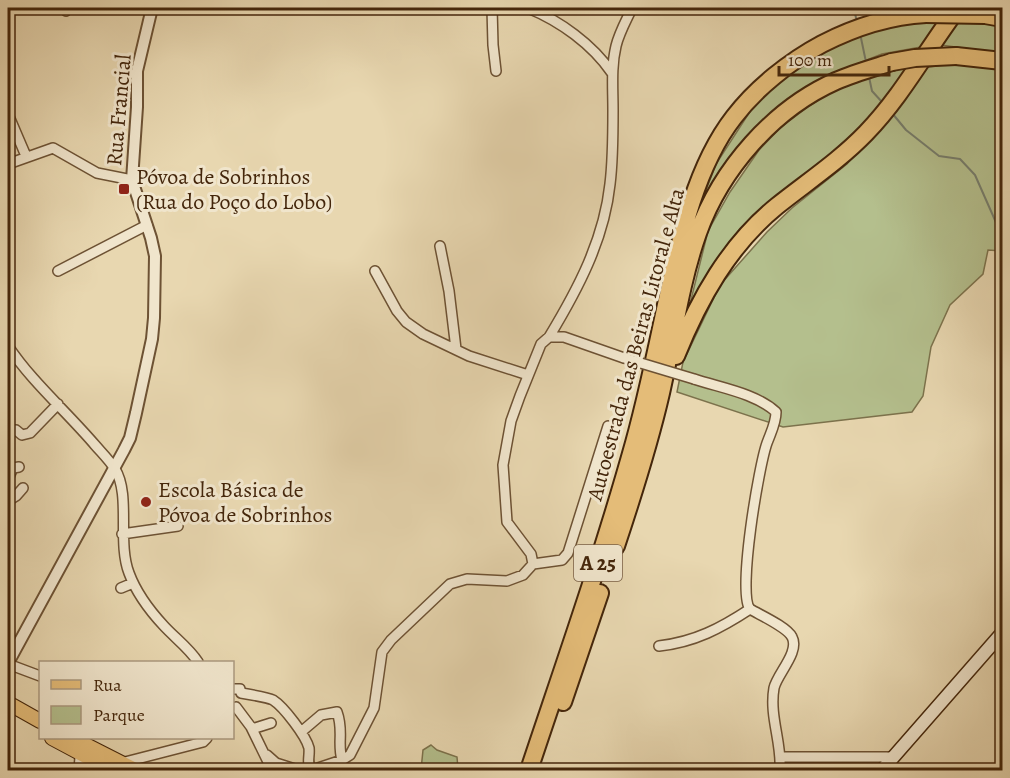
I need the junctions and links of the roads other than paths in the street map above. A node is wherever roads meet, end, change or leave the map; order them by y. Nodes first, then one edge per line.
1 (152, 8) edge
2 (492, 8) edge
3 (528, 8) edge
4 (632, 8) edge
5 (900, 8) edge
6 (958, 8) edge
7 (1002, 18) edge
8 (873, 22) junction
9 (1002, 61) edge
10 (496, 71) dead end
11 (612, 73) junction
12 (8, 114) edge
13 (26, 156) junction
14 (8, 164) edge
15 (132, 180) junction
16 (147, 225) junction
17 (440, 246) dead end
18 (58, 271) dead end
19 (375, 272) dead end
20 (549, 337) junction
21 (8, 346) edge
22 (456, 349) junction
23 (528, 375) junction
24 (662, 390) junction
25 (58, 404) junction
26 (608, 426) dead end
27 (16, 430) dead end
28 (19, 466) dead end
29 (115, 474) junction
30 (8, 479) edge
31 (22, 488) dead end
32 (8, 501) edge
33 (178, 526) dead end
34 (122, 534) junction
35 (533, 564) junction
36 (133, 583) junction
37 (121, 588) dead end
38 (750, 609) junction
39 (1002, 633) edge
40 (659, 646) dead end
41 (194, 660) edge
42 (8, 664) edge
43 (39, 676) edge
44 (237, 691) edge
45 (8, 703) edge
46 (234, 707) edge
47 (8, 713) edge
48 (39, 720) edge
49 (271, 723) dead end
50 (252, 729) junction
51 (39, 730) edge
52 (301, 732) junction
53 (56, 739) edge
54 (206, 739) edge
55 (74, 744) edge
56 (265, 753) junction
57 (149, 757) junction
58 (781, 757) junction
59 (894, 757) junction
60 (344, 759) junction
61 (115, 768) edge
62 (312, 770) edge
63 (79, 771) edge
64 (96, 771) edge
65 (135, 771) edge
66 (144, 771) edge
67 (272, 771) edge
68 (298, 771) edge
69 (529, 771) edge
70 (540, 771) edge
71 (780, 771) edge
72 (882, 771) edge

1 - 15 street, Rua Francial
2 - 10 street
3 - 11 street
4 - 11 street
5 - 8 highway
6 - 24 highway
7 - 8 highway, Autoestrada das Beiras Litoral e Alta / A 25, bridge
8 - 69 highway, Autoestrada das Beiras Litoral e Alta / A 25
9 - 24 highway, Autoestrada das Beiras Litoral e Alta / A 25, bridge
11 - 20 street
12 - 13 street
13 - 14 street
13 - 15 street
15 - 16 street
16 - 18 street
16 - 29 street
17 - 22 street
19 - 22 street
20 - 23 street
20 - 38 street, bridge
21 - 25 street
22 - 23 street
23 - 35 street
24 - 70 highway, Autoestrada das Beiras Litoral e Alta / A 25
25 - 27 street
25 - 29 street
26 - 35 street
28 - 30 street
29 - 34 street
29 - 42 street
31 - 32 street
33 - 34 street
34 - 36 street
35 - 60 street
36 - 37 street
36 - 41 street
38 - 40 street
38 - 58 street
39 - 59 main road
42 - 43 street
44 - 46 street
44 - 52 street
45 - 48 main road
46 - 50 street
47 - 51 main road
49 - 50 street
50 - 56 street
52 - 60 street
52 - 62 street
53 - 55 main road
54 - 57 street
55 - 61 main road
55 - 63 street
56 - 67 street
56 - 68 street
57 - 61 street
57 - 66 street
58 - 59 street
58 - 71 street
59 - 72 main road
60 - 62 street
61 - 64 street
61 - 65 main road

